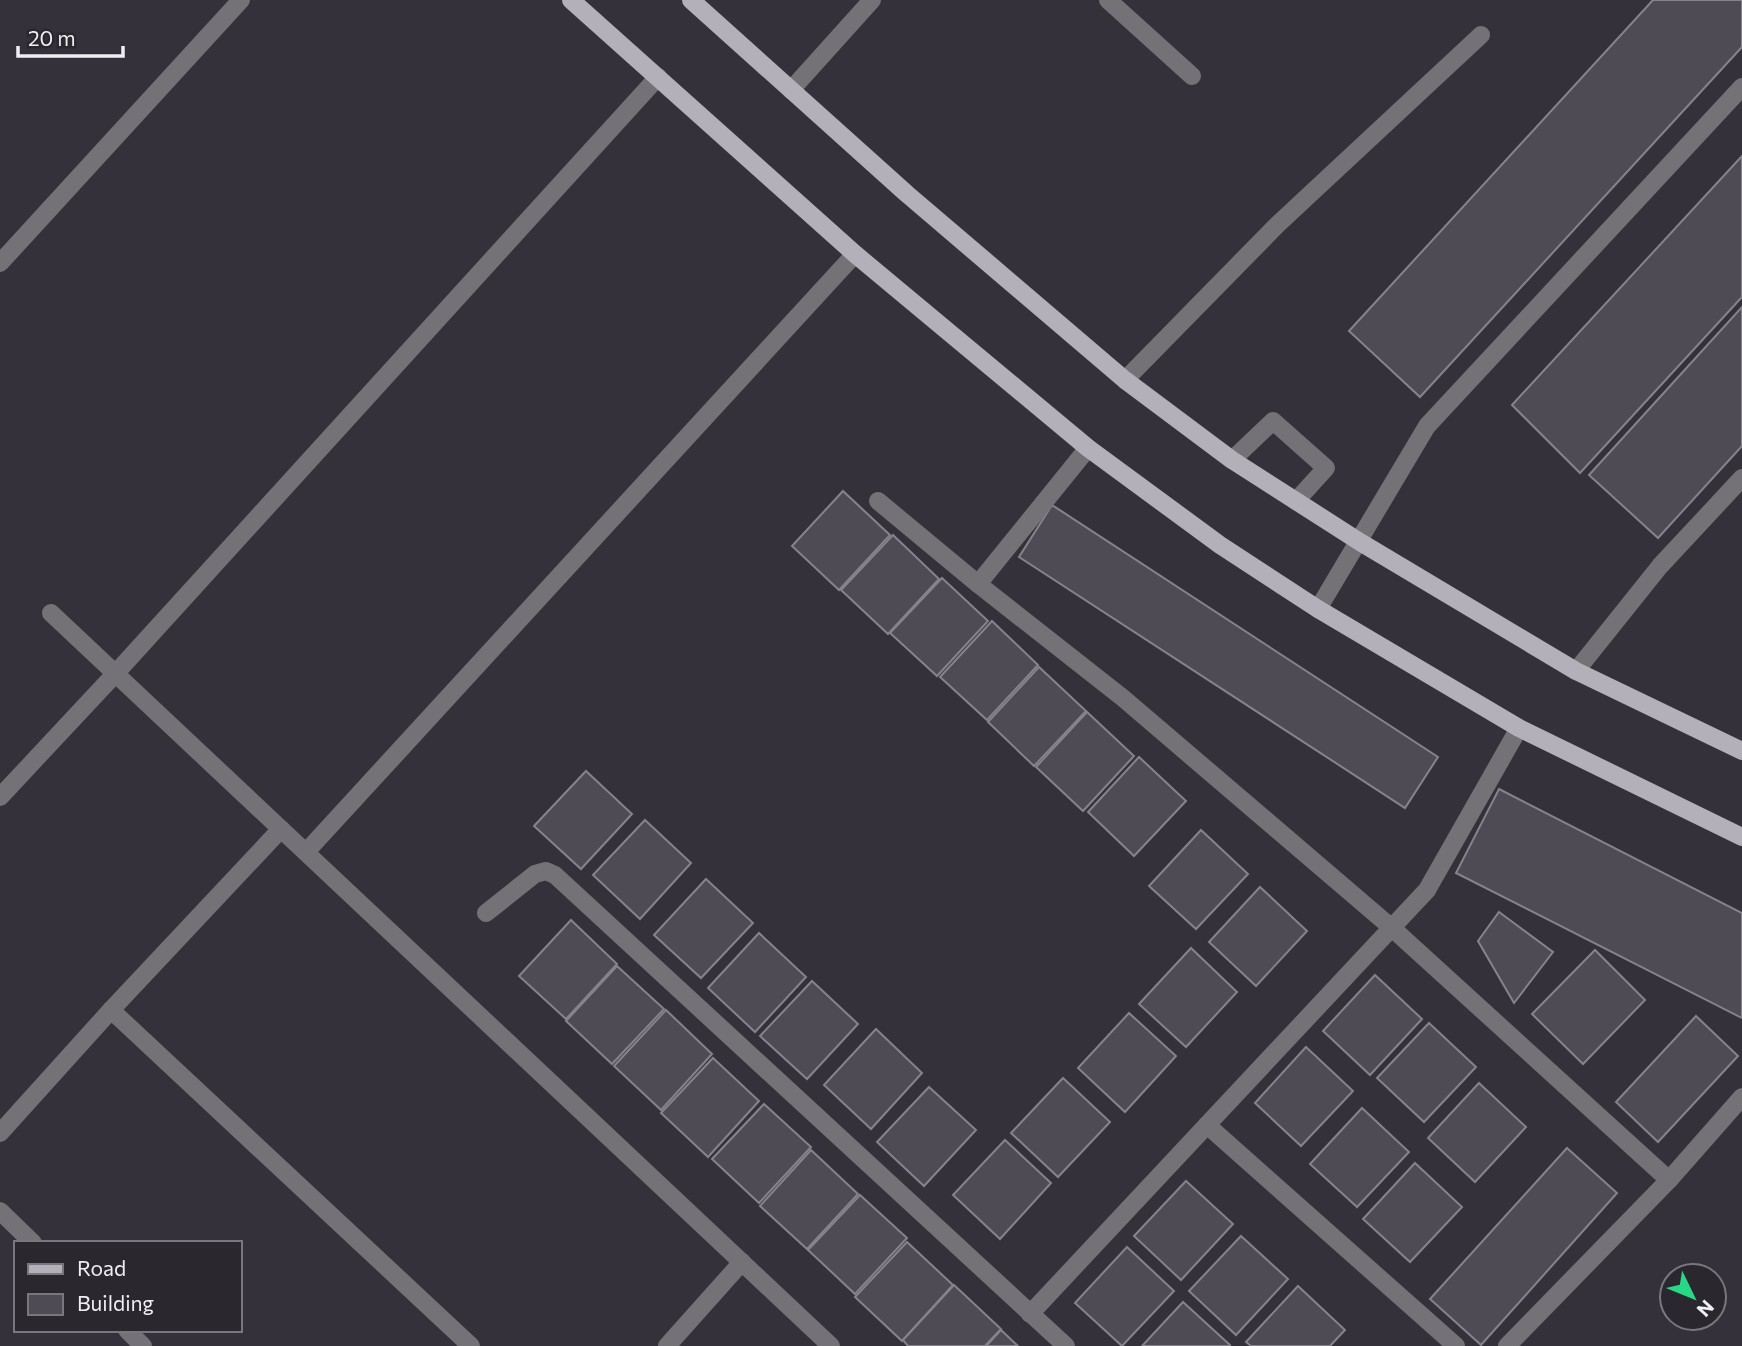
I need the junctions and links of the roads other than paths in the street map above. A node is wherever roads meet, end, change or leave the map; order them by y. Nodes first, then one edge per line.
1 (241, 0) edge
2 (571, 0) edge
3 (691, 0) edge
4 (872, 0) edge
5 (1108, 0) edge
6 (1481, 35) dead end
7 (1192, 76) dead end
8 (658, 78) junction
9 (1742, 87) edge
10 (791, 90) junction
11 (855, 254) junction
12 (0, 263) edge
13 (1125, 380) junction
14 (1088, 448) junction
15 (1232, 460) junction
16 (1742, 478) edge
17 (878, 501) dead end
18 (1296, 501) junction
19 (1360, 542) junction
20 (978, 584) junction
21 (1318, 609) junction
22 (51, 613) dead end
23 (1576, 671) junction
24 (115, 674) junction
25 (1519, 728) junction
26 (1742, 751) edge
27 (0, 797) edge
28 (281, 829) junction
29 (1742, 837) edge
30 (306, 852) junction
31 (486, 913) dead end
32 (1392, 928) junction
33 (111, 1010) junction
34 (1742, 1097) edge
35 (1207, 1125) junction
36 (0, 1133) edge
37 (1669, 1180) junction
38 (0, 1211) edge
39 (31, 1241) edge
40 (742, 1262) junction
41 (1030, 1314) junction
42 (129, 1332) edge
43 (143, 1346) edge
44 (471, 1346) edge
45 (667, 1346) edge
46 (831, 1346) edge
47 (1066, 1346) edge
48 (1456, 1346) edge
49 (1507, 1346) edge

1 - 12 street
2 - 8 main road
3 - 10 main road
4 - 10 street
5 - 7 street
6 - 13 street
8 - 11 main road
8 - 24 street
9 - 19 street
10 - 13 main road
11 - 14 main road
11 - 30 street
13 - 15 main road
14 - 20 street
14 - 21 main road
15 - 18 main road
15 - 18 street
16 - 23 street
17 - 20 street
18 - 19 main road
19 - 21 street
19 - 23 main road
20 - 32 street
21 - 25 main road
22 - 24 street
23 - 26 main road
24 - 27 street
24 - 28 street
25 - 29 main road
25 - 32 street
28 - 30 street
28 - 33 street
30 - 40 street
31 - 41 street
32 - 35 street
32 - 37 street
33 - 36 street
33 - 44 street
34 - 37 street
35 - 41 street
35 - 48 street
37 - 49 street
38 - 39 street
40 - 45 street
40 - 46 street
41 - 47 street
42 - 43 street

